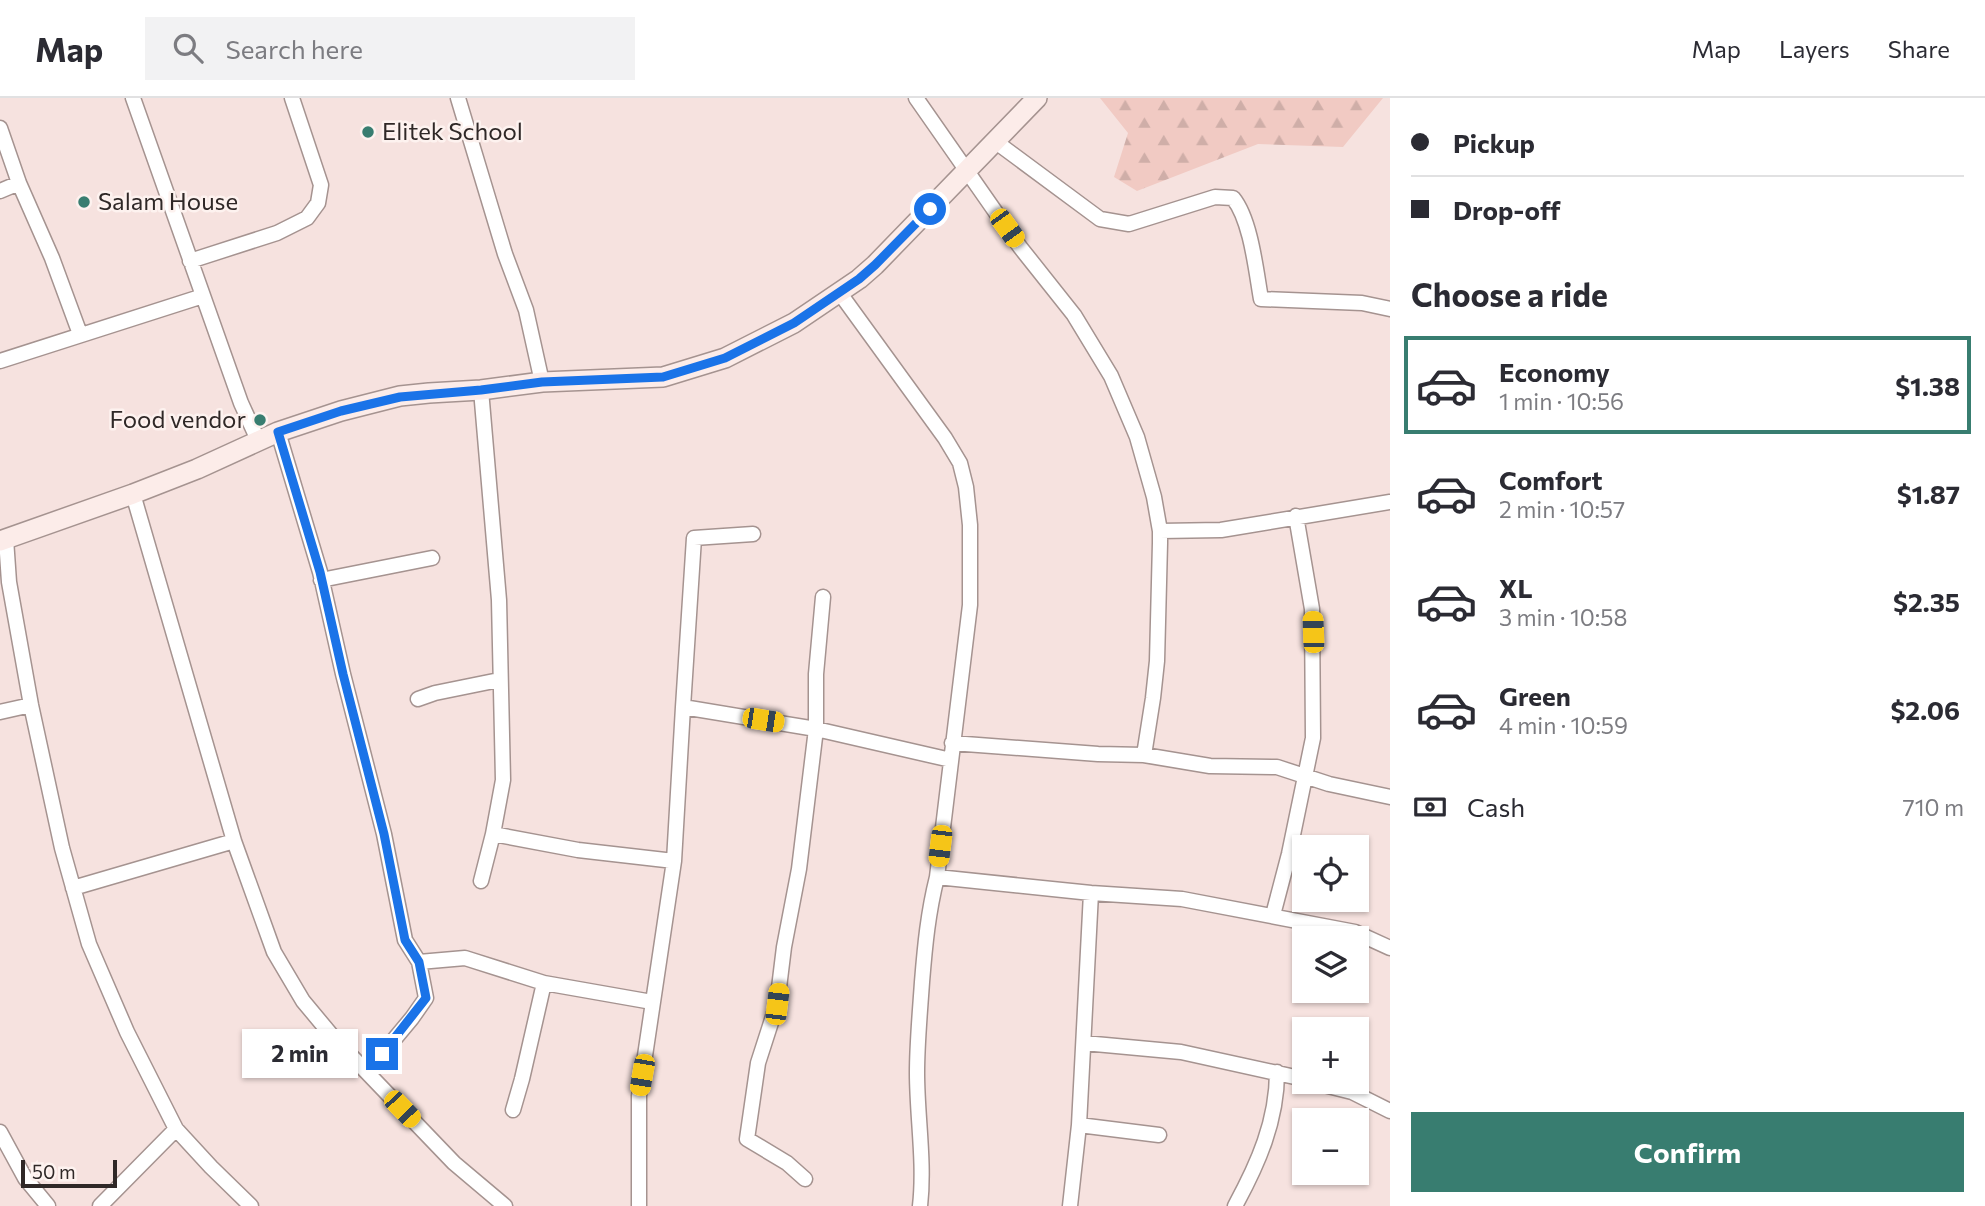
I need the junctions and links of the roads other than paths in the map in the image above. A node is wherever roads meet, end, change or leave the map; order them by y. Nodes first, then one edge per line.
1 (133, 98) edge
2 (292, 98) edge
3 (458, 98) edge
4 (916, 98) edge
5 (1037, 98) edge
6 (0, 128) edge
7 (996, 142) junction
8 (966, 172) junction
9 (19, 183) junction
10 (0, 191) edge
11 (190, 261) junction
12 (839, 292) junction
13 (203, 296) junction
14 (1390, 309) edge
15 (80, 334) junction
16 (0, 361) edge
17 (542, 382) junction
18 (481, 390) junction
19 (278, 432) junction
20 (258, 440) junction
21 (133, 494) junction
22 (1390, 502) edge
23 (1296, 516) junction
24 (1160, 531) junction
25 (753, 534) dead end
26 (3, 540) edge
27 (432, 558) dead end
28 (321, 580) junction
29 (823, 597) dead end
30 (499, 680) junction
31 (418, 699) dead end
32 (31, 705) junction
33 (684, 707) junction
34 (0, 712) edge
35 (816, 729) junction
36 (952, 743) junction
37 (1144, 755) junction
38 (951, 760) junction
39 (1306, 776) junction
40 (1390, 797) edge
41 (493, 834) junction
42 (233, 841) junction
43 (674, 861) junction
44 (937, 877) junction
45 (481, 881) dead end
46 (73, 888) junction
47 (1091, 893) junction
48 (1273, 915) junction
49 (1390, 947) edge
50 (419, 962) junction
51 (544, 983) junction
52 (652, 1002) junction
53 (1084, 1043) junction
54 (367, 1072) junction
55 (1277, 1072) junction
56 (1292, 1076) edge
57 (1356, 1094) edge
58 (513, 1110) dead end
59 (1390, 1111) edge
60 (1079, 1125) junction
61 (176, 1129) junction
62 (0, 1132) edge
63 (1159, 1135) dead end
64 (805, 1179) dead end
65 (48, 1206) edge
66 (100, 1206) edge
67 (249, 1206) edge
68 (505, 1206) edge
69 (639, 1206) edge
70 (920, 1206) edge
71 (1070, 1206) edge
72 (1235, 1206) edge

1 - 11 street
2 - 11 street
3 - 17 street
4 - 8 street
5 - 7 main road
6 - 9 street
7 - 8 main road
7 - 14 street
8 - 12 main road
8 - 24 street
9 - 10 street
9 - 15 street
11 - 13 street
12 - 17 main road
12 - 36 street
13 - 15 street
13 - 20 street
15 - 16 street
17 - 18 main road
18 - 19 main road
18 - 30 street
19 - 20 main road
19 - 28 street
20 - 21 main road
21 - 26 main road
21 - 42 street
22 - 23 street
23 - 24 street
23 - 39 street
24 - 37 street
25 - 33 street
26 - 32 street
27 - 28 street
28 - 50 street
29 - 35 street
30 - 31 street
30 - 41 street
32 - 34 street
32 - 46 street
33 - 35 street
33 - 43 street
35 - 38 street
35 - 64 street
36 - 37 street
36 - 38 street
37 - 39 street
38 - 44 street
39 - 40 street
39 - 48 street
41 - 43 street
41 - 45 street
42 - 46 street
42 - 54 street
43 - 52 street
44 - 47 street
44 - 70 street
46 - 61 street
47 - 48 street
47 - 53 street
48 - 49 street
50 - 51 street
50 - 54 street
51 - 52 street
51 - 58 street
52 - 69 street
53 - 55 street
53 - 60 street
54 - 68 street
55 - 56 street
55 - 72 street
57 - 59 street
60 - 63 street
60 - 71 street
61 - 66 street
61 - 67 street
62 - 65 street

